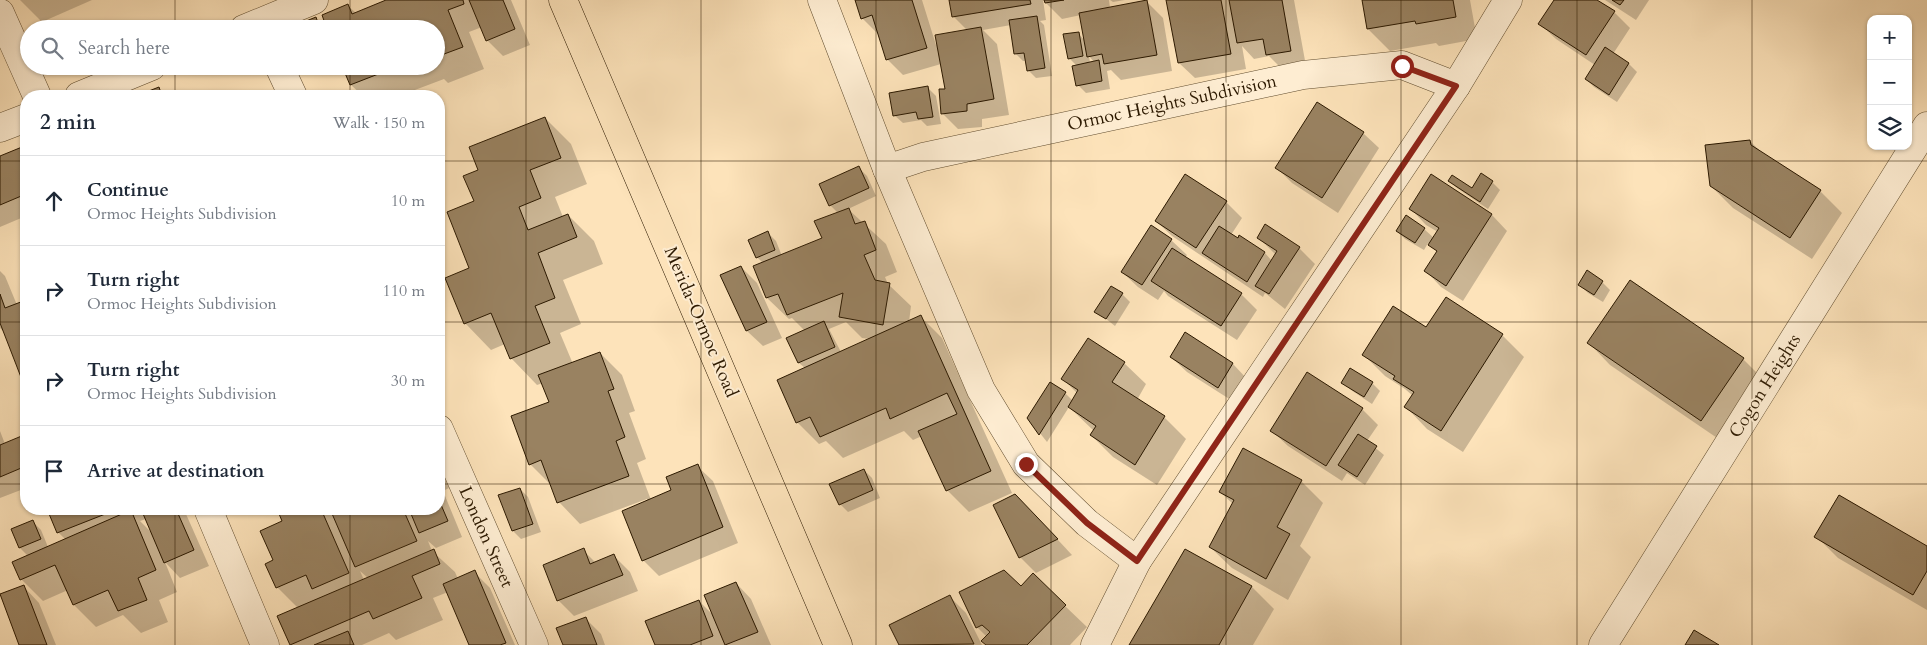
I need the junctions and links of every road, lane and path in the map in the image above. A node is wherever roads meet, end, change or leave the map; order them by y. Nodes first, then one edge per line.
1 (314, 0) edge
2 (822, 0) edge
3 (1508, 0) edge
4 (566, 1) edge
5 (0, 13) edge
6 (254, 20) edge
7 (20, 58) edge
8 (28, 75) edge
9 (130, 75) edge
10 (283, 75) edge
11 (1456, 86) junction
12 (34, 90) edge
13 (94, 90) edge
14 (289, 90) edge
15 (20, 120) edge
16 (1927, 126) edge
17 (0, 128) edge
18 (887, 168) junction
19 (445, 443) edge
20 (211, 515) edge
21 (1137, 561) junction
22 (265, 645) edge
23 (534, 645) edge
24 (838, 645) edge
25 (1095, 645) edge
26 (1603, 645) edge

1 - 6 street
2 - 18 street
3 - 11 street
4 - 24 highway, Merida-Ormoc Road
5 - 7 street
8 - 12 street
9 - 13 street
10 - 14 street
11 - 18 street, Ormoc Heights Subdivision
11 - 21 street
15 - 17 street
16 - 26 street, Cogon Heights
18 - 21 street
19 - 23 street, London Street
20 - 22 street
21 - 25 street

